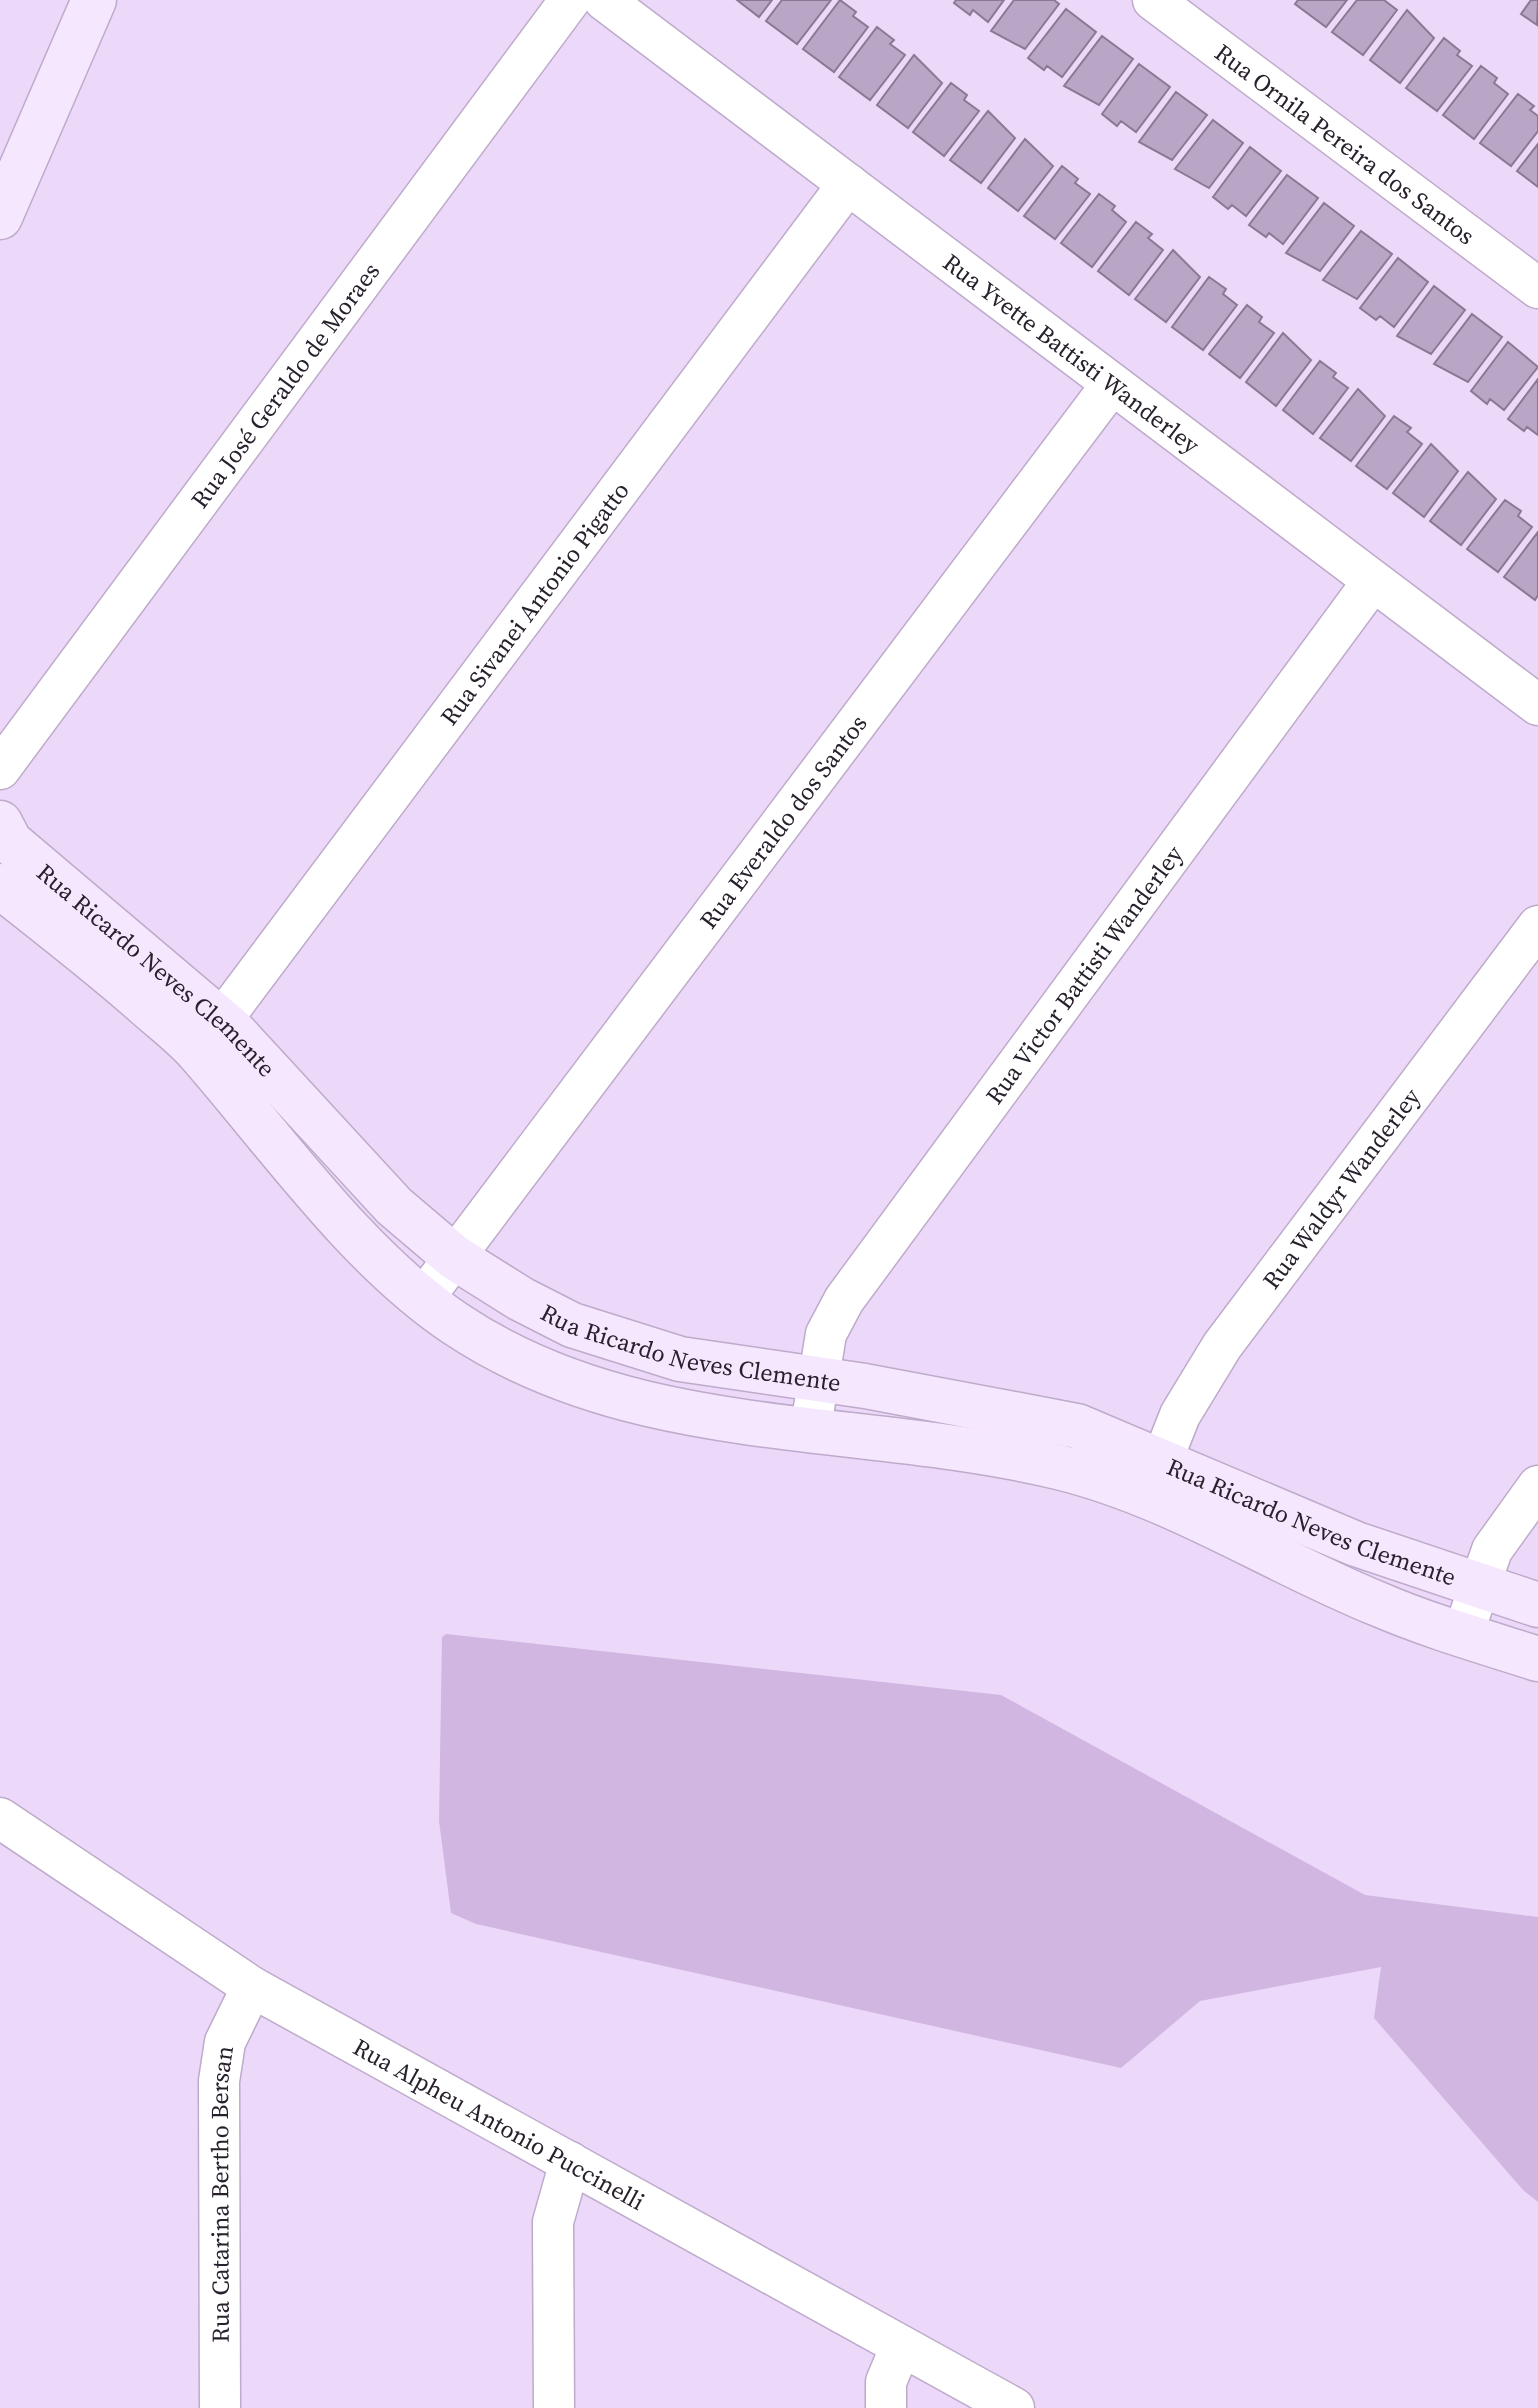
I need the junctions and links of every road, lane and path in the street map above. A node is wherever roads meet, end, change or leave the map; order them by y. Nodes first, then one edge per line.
1 (94, 0) edge
2 (570, 0) edge
3 (604, 0) edge
4 (1153, 0) edge
5 (848, 184) junction
6 (0, 217) edge
7 (1538, 288) edge
8 (1112, 384) junction
9 (1373, 581) junction
10 (1538, 705) edge
11 (0, 769) edge
12 (0, 823) edge
13 (0, 886) edge
14 (1538, 926) edge
15 (208, 1035) junction
16 (454, 1257) junction
17 (423, 1299) junction
18 (818, 1379) junction
19 (810, 1432) junction
20 (1154, 1478) junction
21 (1538, 1486) edge
22 (1479, 1585) junction
23 (1538, 1605) edge
24 (1463, 1634) junction
25 (1538, 1659) edge
26 (0, 1818) edge
27 (252, 1987) junction
28 (570, 2162) junction
29 (901, 2346) junction
30 (220, 2408) edge
31 (554, 2408) edge
32 (886, 2408) edge
33 (1014, 2408) edge

1 - 6 street
2 - 11 street, Rua José Geraldo de Moraes
3 - 5 street, Rua Yvette Battisti Wanderley
4 - 7 street, Rua Ornila Pereira dos Santos
5 - 8 street, Rua Yvette Battisti Wanderley
5 - 15 street, Rua Sivanei Antonio Pigatto
8 - 9 street, Rua Yvette Battisti Wanderley
8 - 16 street, Rua Everaldo dos Santos
9 - 10 street, Rua Yvette Battisti Wanderley
9 - 18 street, Rua Victor Battisti Wanderley
12 - 15 street, Rua Ricardo Neves Clemente
13 - 15 street, Rua Ricardo Neves Clemente
14 - 20 street, Rua Waldyr Wanderley
15 - 16 street, Rua Ricardo Neves Clemente
15 - 17 street, Rua Ricardo Neves Clemente
16 - 17 street, Rua Everaldo dos Santos
16 - 18 street, Rua Ricardo Neves Clemente
17 - 19 street, Rua Ricardo Neves Clemente
18 - 19 street, Rua Victor Battisti Wanderley
18 - 20 street, Rua Ricardo Neves Clemente
19 - 20 street, Rua Ricardo Neves Clemente
20 - 22 street, Rua Ricardo Neves Clemente
20 - 24 street, Rua Ricardo Neves Clemente
21 - 22 street
22 - 23 street, Rua Ricardo Neves Clemente
22 - 24 street
24 - 25 street, Rua Ricardo Neves Clemente
26 - 27 street, Rua Alpheu Antonio Puccinelli
27 - 28 street, Rua Alpheu Antonio Puccinelli
27 - 30 street, Rua Catarina Bertho Bersan
28 - 29 street, Rua Alpheu Antonio Puccinelli
28 - 31 street
29 - 32 street
29 - 33 street, Rua Alpheu Antonio Puccinelli

